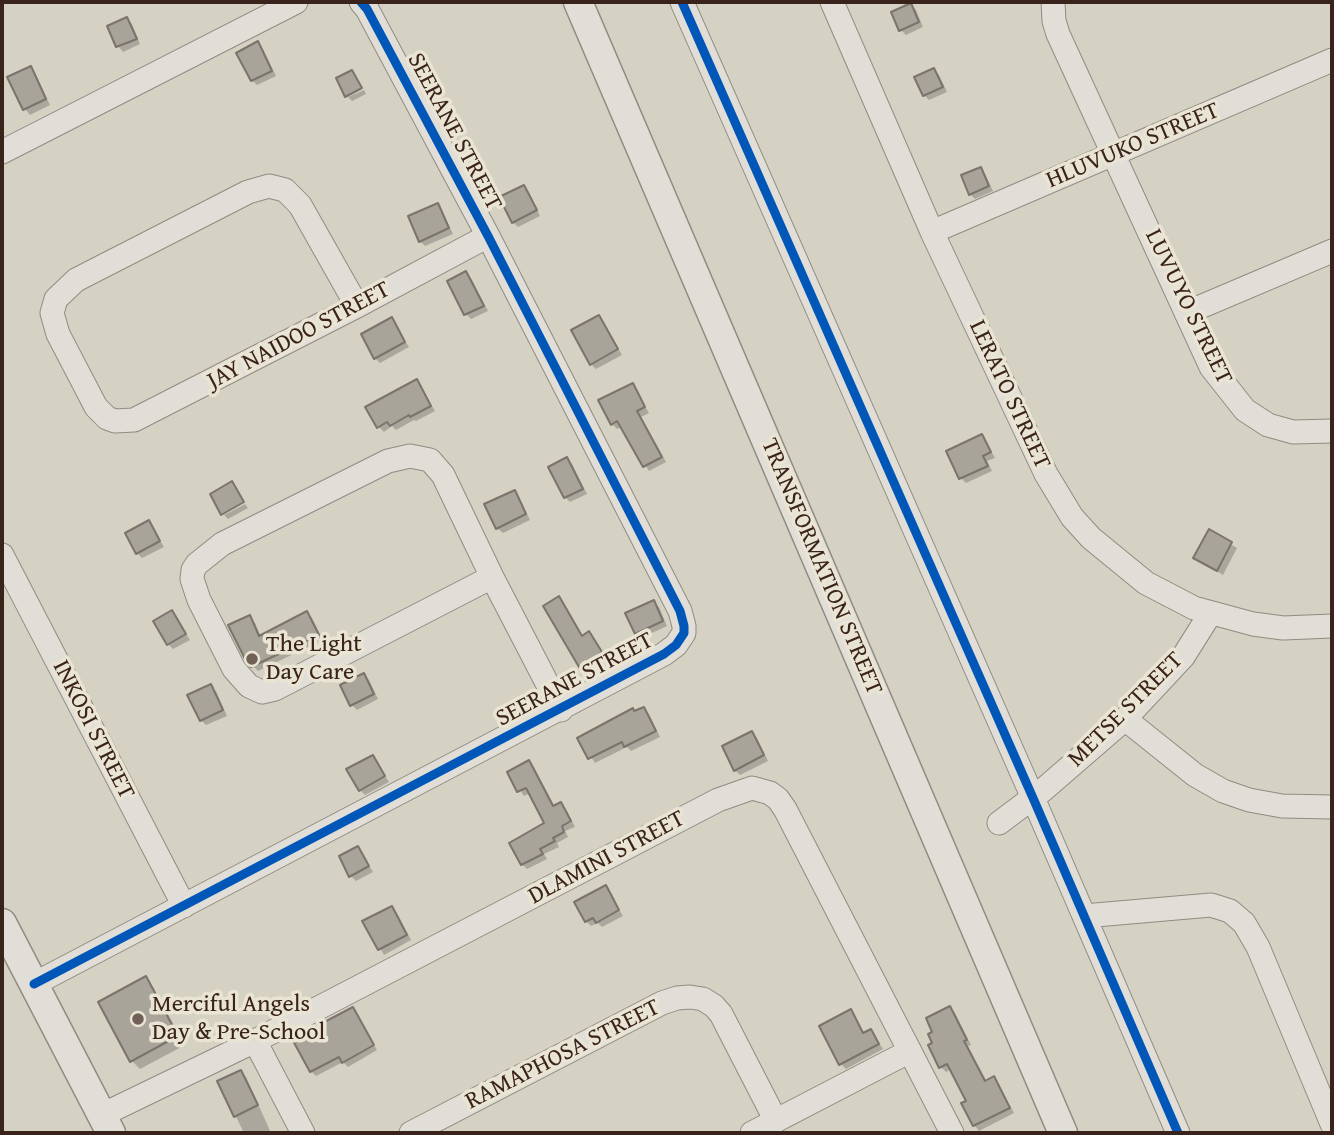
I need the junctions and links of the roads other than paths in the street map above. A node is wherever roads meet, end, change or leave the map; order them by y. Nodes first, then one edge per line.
1 (296, 2) edge
2 (361, 2) edge
3 (578, 2) edge
4 (682, 2) edge
5 (832, 2) edge
6 (1053, 2) edge
7 (1332, 60) edge
8 (2, 152) edge
9 (1115, 155) junction
10 (932, 232) junction
11 (488, 236) junction
12 (1332, 251) edge
13 (357, 306) junction
14 (1186, 313) junction
15 (1332, 431) edge
16 (2, 555) edge
17 (492, 577) junction
18 (1210, 614) junction
19 (1332, 625) edge
20 (561, 710) junction
21 (1125, 719) junction
22 (1033, 798) junction
23 (1332, 807) edge
24 (999, 823) dead end
25 (184, 906) junction
26 (1084, 916) junction
27 (2, 923) edge
28 (34, 984) junction
29 (255, 1041) junction
30 (910, 1051) junction
31 (776, 1121) junction
32 (106, 1124) edge
33 (1332, 1124) edge
34 (303, 1133) edge
35 (411, 1133) edge
36 (752, 1133) edge
37 (952, 1133) edge
38 (1063, 1133) edge
39 (1178, 1133) edge

1 - 8 street
2 - 11 street, SEERANE STREET
3 - 38 street, TRANSFORMATION STREET
4 - 22 street
5 - 10 street, LERATO STREET
6 - 9 street, LUVUYO STREET
7 - 9 street, HLUVUKO STREET
9 - 10 street, HLUVUKO STREET
9 - 14 street, LUVUYO STREET
10 - 18 street, LERATO STREET
11 - 13 street, JAY NAIDOO STREET
11 - 20 street, SEERANE STREET
12 - 14 street
13 - 13 street, JAY NAIDOO STREET
14 - 15 street, LUVUYO STREET
16 - 25 street, INKOSI STREET
17 - 17 street
17 - 20 street
18 - 19 street, LERATO STREET
18 - 21 street, METSE STREET
20 - 25 street, SEERANE STREET
21 - 22 street, METSE STREET
21 - 23 street
22 - 24 street, METSE STREET
22 - 26 street
25 - 28 street, SEERANE STREET
26 - 33 street
26 - 39 street
27 - 28 street
28 - 32 street
29 - 30 street, DLAMINI STREET
29 - 32 street, DLAMINI STREET
29 - 34 street
30 - 31 street
30 - 37 street, DLAMINI STREET
31 - 35 street, RAMAPHOSA STREET
31 - 36 street

